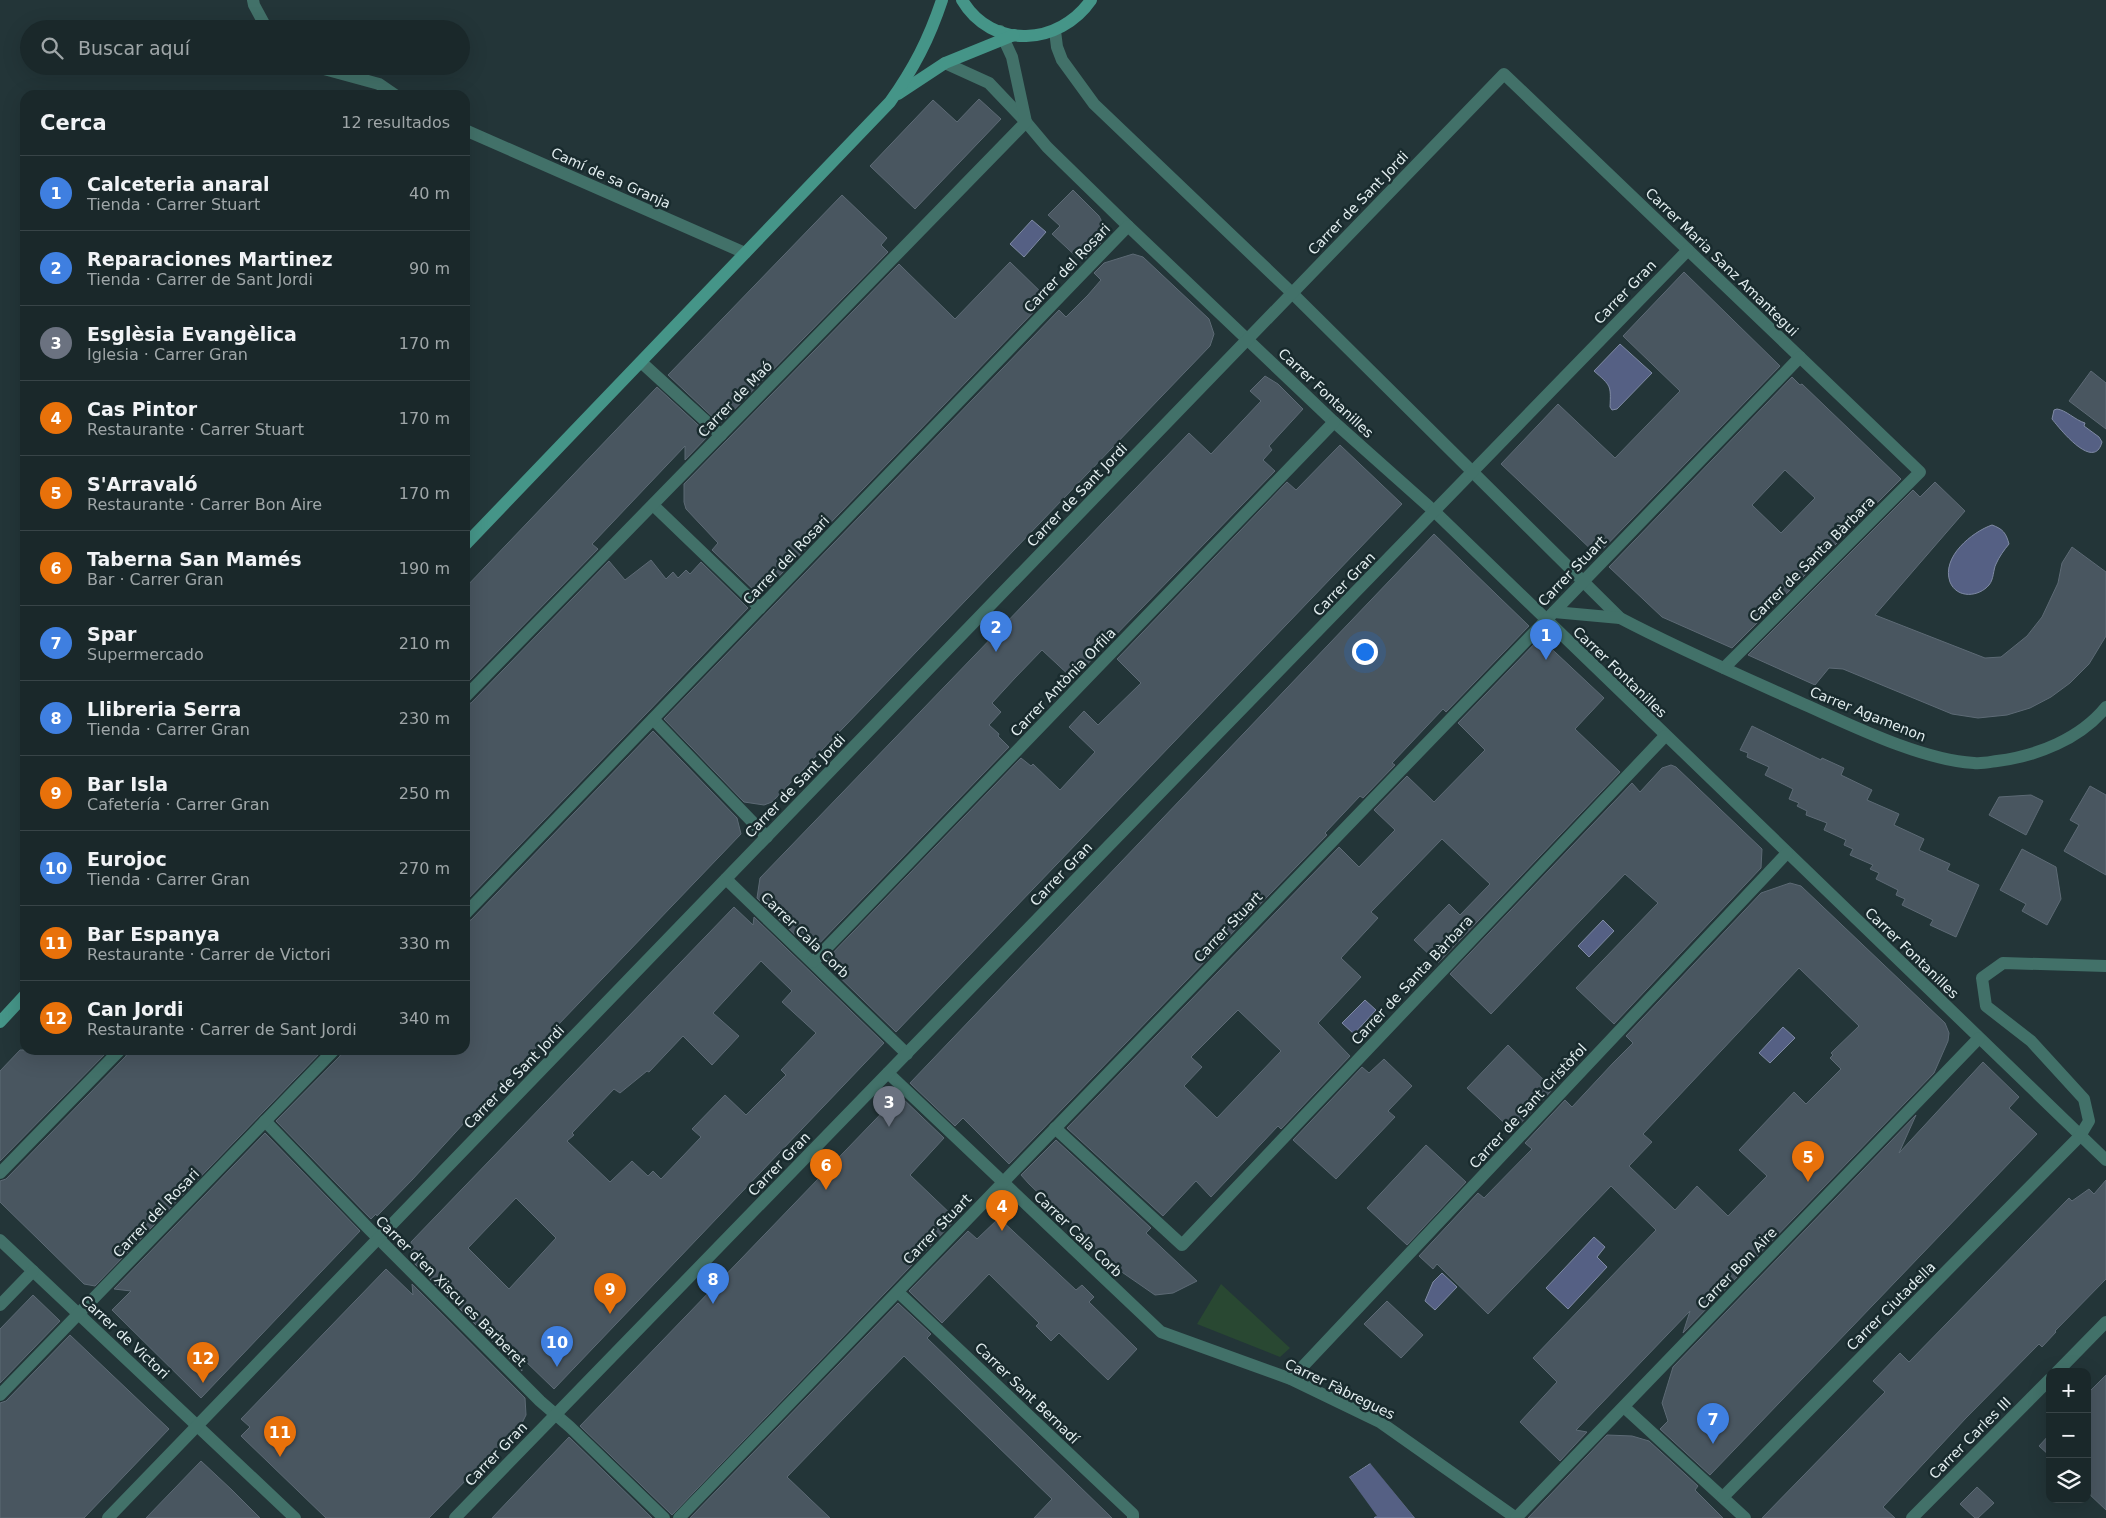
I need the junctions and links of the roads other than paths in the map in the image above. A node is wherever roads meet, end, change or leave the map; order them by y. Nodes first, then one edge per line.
1 (253, 0) edge
2 (942, 0) edge
3 (962, 0) edge
4 (1091, 0) edge
5 (262, 20) edge
6 (1055, 31) junction
7 (1006, 35) junction
8 (945, 63) junction
9 (1504, 74) joint
10 (346, 75) edge
11 (387, 90) edge
12 (894, 96) junction
13 (1026, 122) junction
14 (470, 132) edge
15 (1128, 226) junction
16 (1688, 250) junction
17 (745, 253) junction
18 (1292, 293) junction
19 (1247, 340) junction
20 (1800, 357) junction
21 (641, 362) junction
22 (1334, 422) junction
23 (721, 435) junction
24 (1474, 472) junction
25 (1920, 472) joint
26 (653, 504) junction
27 (1435, 512) junction
28 (470, 540) edge
29 (1583, 581) junction
30 (760, 608) junction
31 (1549, 616) junction
32 (1620, 618) junction
33 (1724, 668) junction
34 (470, 692) edge
35 (2106, 706) edge
36 (652, 720) junction
37 (1665, 736) junction
38 (767, 837) junction
39 (1786, 853) junction
40 (726, 879) junction
41 (470, 909) edge
42 (813, 962) junction
43 (2106, 966) edge
44 (20, 1000) edge
45 (0, 1020) edge
46 (1979, 1038) junction
47 (906, 1054) junction
48 (115, 1055) edge
49 (329, 1055) edge
50 (888, 1073) junction
51 (265, 1121) junction
52 (1055, 1128) junction
53 (2080, 1136) junction
54 (2106, 1160) edge
55 (0, 1173) edge
56 (1003, 1182) junction
57 (378, 1238) junction
58 (0, 1240) edge
59 (33, 1271) junction
60 (898, 1292) junction
61 (0, 1305) edge
62 (79, 1314) junction
63 (2106, 1322) edge
64 (1161, 1332) joint
65 (2061, 1368) edge
66 (1291, 1379) junction
67 (2046, 1383) edge
68 (0, 1395) edge
69 (1624, 1407) junction
70 (555, 1416) junction
71 (197, 1426) junction
72 (1723, 1497) junction
73 (290, 1516) edge
74 (108, 1518) edge
75 (455, 1518) edge
76 (664, 1518) edge
77 (679, 1518) edge
78 (1133, 1518) edge
79 (1516, 1518) edge
80 (1745, 1518) edge
81 (1912, 1518) edge

1 - 5 street
2 - 12 main road
3 - 7 main road
4 - 6 main road
6 - 7 main road
6 - 18 street
7 - 8 main road
7 - 13 street, Carrer Fontanilles
8 - 12 main road
8 - 13 street, Carrer Fontanilles
9 - 16 street, Carrer Maria Sanz Amantegui
9 - 18 street, Carrer de Sant Jordi
10 - 11 street
12 - 17 main road
13 - 15 street, Carrer Fontanilles
13 - 23 street, Carrer de Maó
14 - 17 street, Camí de sa Granja
15 - 19 street, Carrer Fontanilles
15 - 30 street, Carrer del Rosari
16 - 20 street, Carrer Maria Sanz Amantegui
16 - 24 street, Carrer Gran
17 - 21 main road
18 - 19 street, Carrer de Sant Jordi
18 - 24 street
19 - 22 street, Carrer Fontanilles
19 - 38 street, Carrer de Sant Jordi
20 - 25 street, Carrer Maria Sanz Amantegui
20 - 29 street, Carrer Stuart
21 - 23 street
21 - 28 main road
22 - 27 street, Carrer Fontanilles
22 - 42 street, Carrer Antònia Orfila
23 - 26 street, Carrer de Maó
24 - 27 street, Carrer Gran
24 - 29 street
25 - 33 street, Carrer de Santa Bàrbara
26 - 30 street
26 - 34 street, Carrer de Maó
27 - 31 street, Carrer Fontanilles
27 - 47 street, Carrer Gran
29 - 31 street, Carrer Stuart
29 - 32 street, Carrer Agamenon
30 - 36 street, Carrer del Rosari
31 - 32 street, Carrer Agamenon
31 - 37 street, Carrer Fontanilles
31 - 52 street, Carrer Stuart
32 - 33 street, Carrer Agamenon
33 - 35 street, Carrer Agamenon
36 - 38 street
36 - 41 street, Carrer del Rosari
37 - 39 street, Carrer Fontanilles
37 - 52 street, Carrer de Santa Bàrbara
38 - 40 street, Carrer de Sant Jordi
39 - 46 street, Carrer Fontanilles
39 - 66 street, Carrer de Sant Cristòfol
40 - 42 street, Carrer Cala Corb
40 - 57 street, Carrer de Sant Jordi
42 - 47 street, Carrer Cala Corb
43 - 53 street
44 - 45 main road
46 - 53 street, Carrer Fontanilles
46 - 69 street, Carrer Bon Aire
47 - 50 street, Carrer Gran
48 - 55 street
49 - 51 street, Carrer del Rosari
50 - 56 street, Carrer Cala Corb
50 - 70 street, Carrer Gran
51 - 57 street, Carrer d'en Xiscu es Barberet
51 - 62 street, Carrer del Rosari
52 - 56 street, Carrer Stuart
53 - 54 street, Carrer Fontanilles
53 - 72 street, Carrer Ciutadella
56 - 60 street, Carrer Stuart
56 - 64 street, Carrer Cala Corb
57 - 70 street, Carrer d'en Xiscu es Barberet
57 - 71 street, Carrer de Sant Jordi
58 - 59 street, Carrer de Victori
59 - 61 street
59 - 62 street, Carrer de Victori
60 - 77 street, Carrer Stuart
60 - 78 street, Carrer Sant Bernadí
62 - 68 street, Carrer del Rosari
62 - 71 street, Carrer de Victori
63 - 65 street
64 - 66 street, Carrer Fàbregues
66 - 79 street, Carrer Fàbregues
67 - 81 street, Carrer Carles III
69 - 72 street
69 - 79 street, Carrer Bon Aire
70 - 75 street, Carrer Gran
70 - 76 street, Carrer d'en Xiscu es Barberet
71 - 73 street, Carrer de Victori
71 - 74 street, Carrer de Sant Jordi
72 - 80 street

